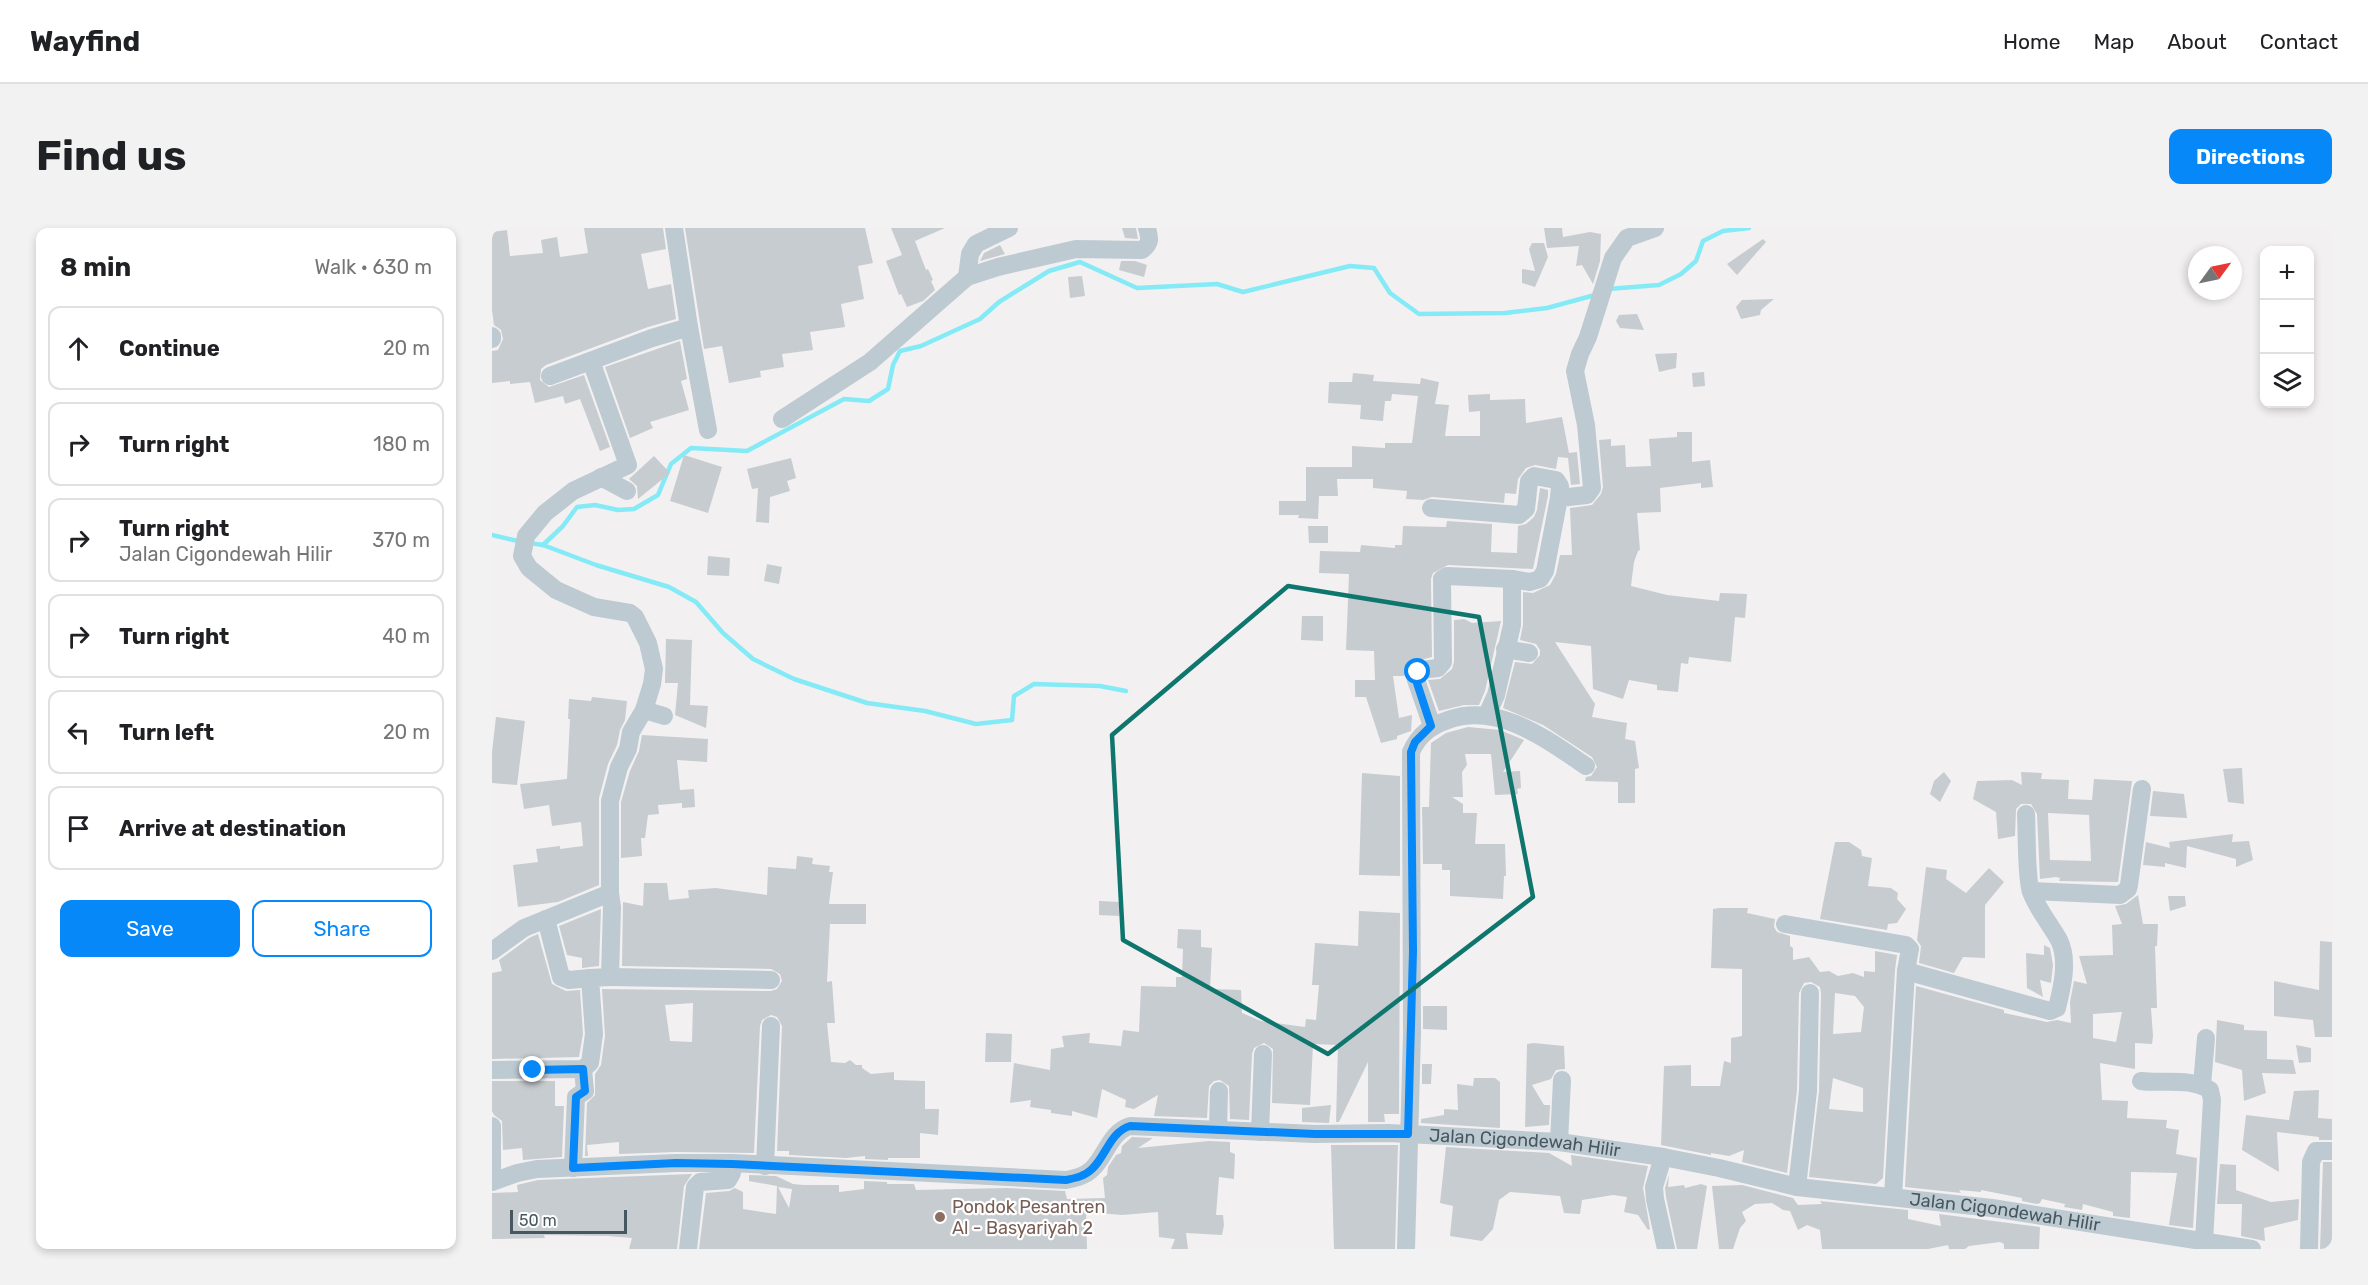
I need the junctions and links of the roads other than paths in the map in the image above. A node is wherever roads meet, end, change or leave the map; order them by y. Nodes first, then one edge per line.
1 (674, 228) edge
2 (1009, 228) edge
3 (1147, 228) edge
4 (1655, 228) edge
5 (967, 278) junction
6 (689, 327) junction
7 (591, 361) junction
8 (550, 376) dead end
9 (782, 419) dead end
10 (708, 430) dead end
11 (601, 477) junction
12 (627, 491) dead end
13 (1559, 498) junction
14 (1431, 508) dead end
15 (1512, 579) junction
16 (1506, 649) junction
17 (1529, 653) dead end
18 (644, 710) junction
19 (1487, 715) junction
20 (664, 716) dead end
21 (1431, 726) junction
22 (1586, 766) dead end
23 (2142, 789) dead end
24 (2026, 814) dead end
25 (2031, 891) junction
26 (610, 893) junction
27 (546, 919) junction
28 (1785, 924) dead end
29 (492, 951) edge
30 (1906, 970) junction
31 (610, 977) junction
32 (590, 978) junction
33 (771, 980) dead end
34 (1810, 993) dead end
35 (771, 1026) dead end
36 (2206, 1038) dead end
37 (1263, 1054) dead end
38 (583, 1069) junction
39 (492, 1070) edge
40 (1562, 1080) dead end
41 (2141, 1081) dead end
42 (2202, 1085) junction
43 (1219, 1090) dead end
44 (492, 1126) edge
45 (1218, 1130) junction
46 (1260, 1132) junction
47 (1408, 1134) junction
48 (1559, 1142) junction
49 (2332, 1151) edge
50 (1663, 1157) junction
51 (732, 1164) junction
52 (765, 1166) junction
53 (573, 1168) junction
54 (492, 1174) edge
55 (492, 1182) edge
56 (1797, 1187) junction
57 (1893, 1197) junction
58 (2204, 1241) junction
59 (688, 1249) edge
60 (1406, 1249) edge
61 (1666, 1249) edge
62 (2252, 1249) edge
63 (2309, 1249) edge

1 - 6 street
2 - 5 street
3 - 5 street
4 - 13 street
5 - 9 street
6 - 7 street
6 - 10 street
7 - 8 street
7 - 11 street
11 - 12 street
11 - 18 street
13 - 14 street
13 - 15 street
15 - 16 street
15 - 21 street
16 - 17 street
16 - 19 street
18 - 20 street
18 - 26 street
19 - 21 street
19 - 22 street
21 - 47 street
23 - 25 street
24 - 25 street
25 - 30 street
26 - 27 street
26 - 31 street
27 - 29 street
27 - 32 street
28 - 30 street
30 - 57 street
31 - 32 street
31 - 33 street
32 - 38 street
34 - 56 street
35 - 52 street
36 - 42 street
37 - 46 street
38 - 39 street
38 - 53 street
40 - 48 street
41 - 42 street
42 - 58 street
43 - 45 street
44 - 54 street
45 - 46 street, Jalan Cigondewah Hilir
45 - 52 street, Jalan Cigondewah Hilir
46 - 47 street, Jalan Cigondewah Hilir
47 - 48 street, Jalan Cigondewah Hilir
47 - 60 street
48 - 50 street, Jalan Cigondewah Hilir
49 - 63 street
50 - 56 street, Jalan Cigondewah Hilir
50 - 61 street
51 - 52 street, Jalan Cigondewah Hilir
51 - 53 street, Jalan Cigondewah Hilir
51 - 59 street
53 - 55 street, Jalan Cigondewah Hilir
56 - 57 street, Jalan Cigondewah Hilir
57 - 58 street, Jalan Cigondewah Hilir
58 - 62 street, Jalan Cigondewah Hilir

